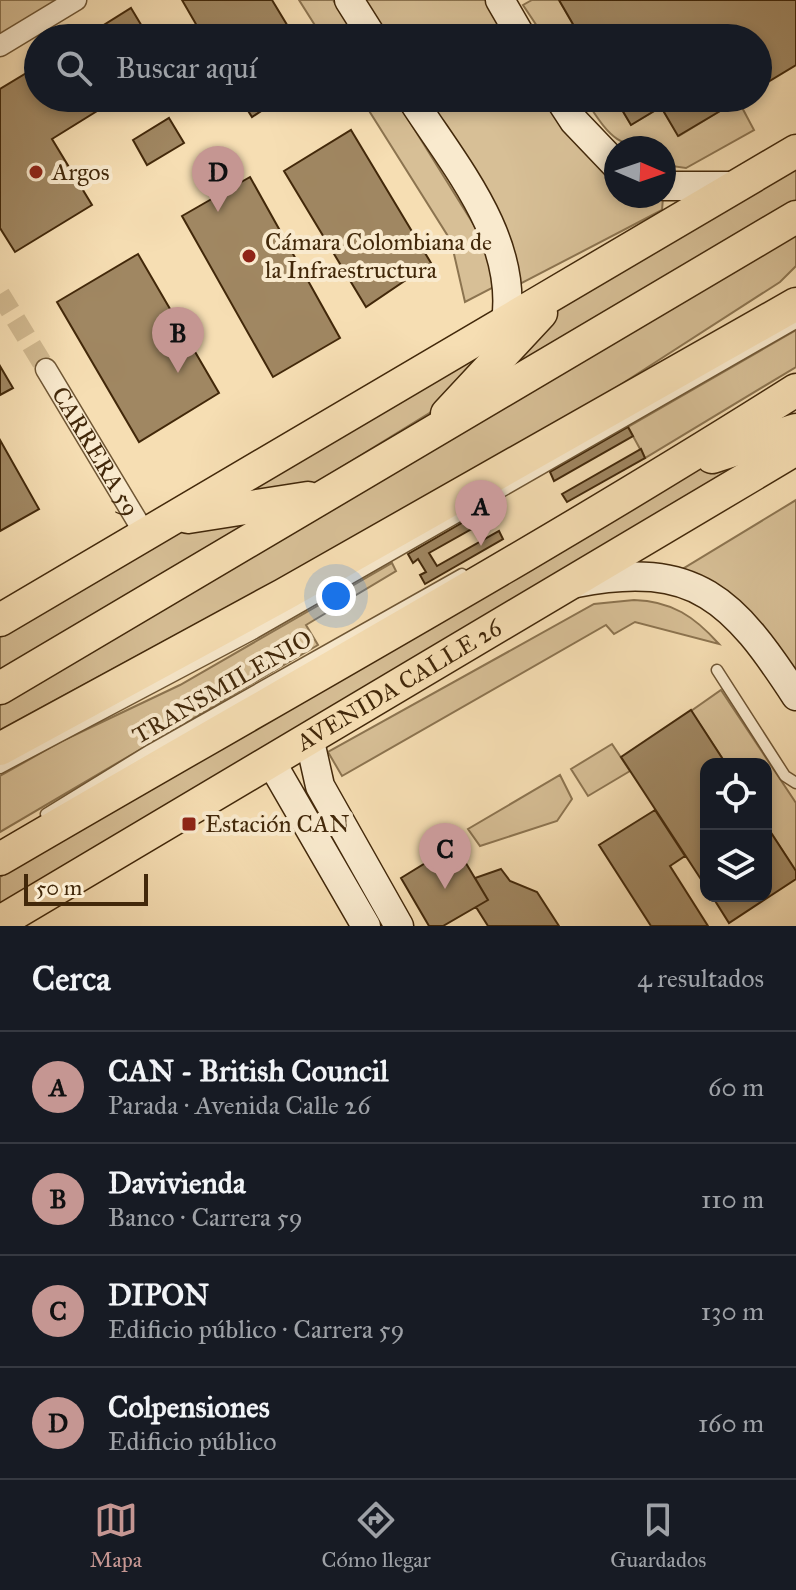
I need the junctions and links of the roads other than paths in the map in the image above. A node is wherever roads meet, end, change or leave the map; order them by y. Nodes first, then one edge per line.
1 (76, 0) edge
2 (349, 0) edge
3 (500, 0) edge
4 (36, 24) edge
5 (364, 24) edge
6 (514, 24) edge
7 (24, 31) edge
8 (0, 46) edge
9 (420, 112) edge
10 (568, 112) edge
11 (796, 151) edge
12 (604, 152) edge
13 (676, 186) edge
14 (736, 186) junction
15 (796, 217) edge
16 (796, 284) edge
17 (564, 287) junction
18 (796, 304) edge
19 (506, 321) junction
20 (796, 323) edge
21 (751, 331) junction
22 (46, 369) tunnel mouth
23 (796, 375) edge
24 (796, 390) edge
25 (752, 402) dead end
26 (796, 430) edge
27 (423, 439) junction
28 (796, 449) edge
29 (671, 469) junction
30 (327, 495) junction
31 (157, 527) junction
32 (468, 570) dead end
33 (567, 584) junction
34 (0, 620) edge
35 (717, 670) dead end
36 (0, 688) edge
37 (796, 696) edge
38 (309, 737) junction
39 (0, 749) edge
40 (270, 760) junction
41 (0, 768) edge
42 (796, 783) edge
43 (35, 821) dead end
44 (0, 859) edge
45 (0, 922) edge
46 (366, 926) edge
47 (399, 926) edge

1 - 4 street
2 - 5 street
3 - 6 street
7 - 8 street
9 - 19 street
10 - 12 street
11 - 14 main road
13 - 14 street
14 - 17 main road
15 - 27 main road
16 - 21 main road
17 - 19 main road
17 - 27 main road
18 - 21 main road
19 - 31 main road
20 - 41 lane, TRANSMILENIO
21 - 39 main road
22 - 31 street, CARRERA 59
23 - 25 lane
24 - 29 main road, AVENIDA CALLE 26
26 - 29 main road
27 - 30 main road
28 - 33 main road, AVENIDA CALLE 26
29 - 44 main road, AVENIDA CALLE 26
30 - 31 main road
30 - 36 main road
31 - 34 main road
32 - 43 lane, TRANSMILENIO
33 - 37 street
33 - 38 main road, AVENIDA CALLE 26
35 - 42 lane
38 - 40 main road, AVENIDA CALLE 26
38 - 47 street
40 - 45 main road, AVENIDA CALLE 26
40 - 46 street

